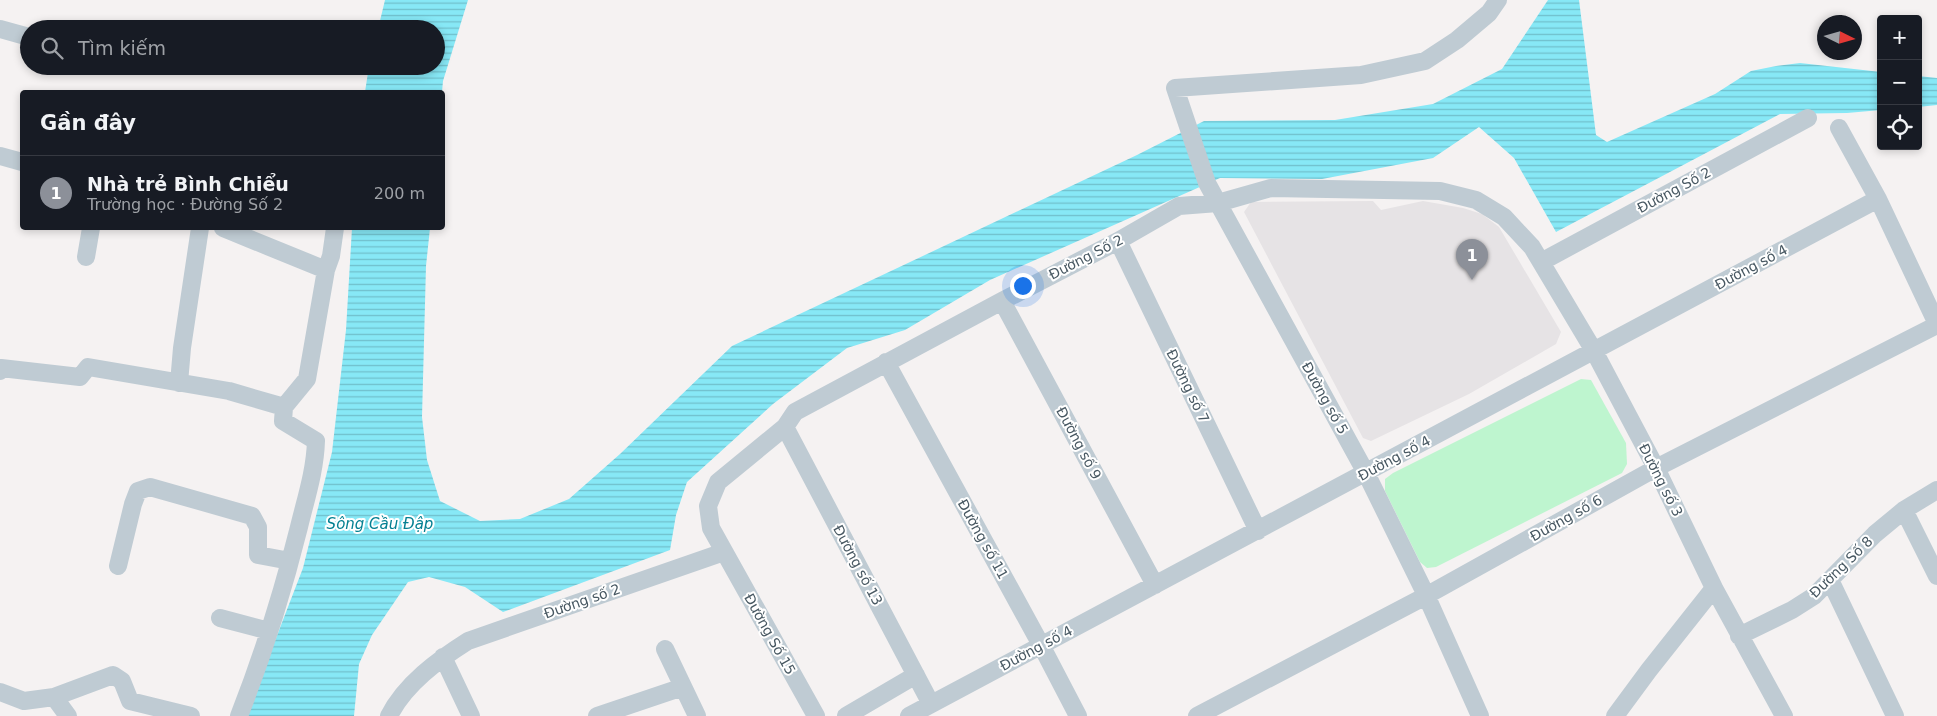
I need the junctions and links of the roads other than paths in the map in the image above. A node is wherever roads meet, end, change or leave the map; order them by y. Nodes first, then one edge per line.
1 (1498, 0) edge
2 (0, 29) edge
3 (20, 35) edge
4 (1808, 118) dead end
5 (1839, 128) dead end
6 (0, 156) edge
7 (20, 161) edge
8 (1878, 199) junction
9 (1218, 203) junction
10 (91, 230) edge
11 (200, 230) edge
12 (228, 230) edge
13 (335, 230) edge
14 (1118, 241) junction
15 (1537, 254) junction
16 (86, 256) dead end
17 (326, 270) junction
18 (1002, 301) junction
19 (1937, 324) edge
20 (1594, 351) junction
21 (886, 362) junction
22 (0, 371) edge
23 (179, 383) junction
24 (284, 407) junction
25 (785, 426) junction
26 (1656, 468) junction
27 (1366, 473) junction
28 (1937, 490) edge
29 (1904, 510) junction
30 (1258, 531) junction
31 (724, 552) junction
32 (290, 561) junction
33 (118, 566) dead end
34 (1937, 576) edge
35 (1830, 580) junction
36 (1155, 585) junction
37 (1714, 588) junction
38 (1426, 595) junction
39 (220, 618) dead end
40 (269, 631) junction
41 (1739, 636) junction
42 (1041, 645) junction
43 (665, 649) dead end
44 (443, 657) junction
45 (916, 675) junction
46 (683, 687) junction
47 (0, 692) edge
48 (54, 698) junction
49 (931, 704) junction
50 (68, 716) edge
51 (191, 716) edge
52 (239, 716) edge
53 (389, 716) edge
54 (471, 716) edge
55 (597, 716) edge
56 (697, 716) edge
57 (816, 716) edge
58 (846, 716) edge
59 (909, 716) edge
60 (1078, 716) edge
61 (1197, 716) edge
62 (1480, 716) edge
63 (1615, 716) edge
64 (1784, 716) edge
65 (1895, 716) edge

1 - 9 street, Đường số 5
2 - 3 street
4 - 15 street, Đường Số 2
5 - 8 street
6 - 7 street
8 - 19 street
8 - 20 street, Đường số 4
9 - 14 street, Đường Số 2
9 - 15 street, Đường Số 2
9 - 27 street, Đường số 5
10 - 16 street
11 - 23 street
12 - 17 street
13 - 17 street
14 - 18 street, Đường Số 2
14 - 30 street, Đường số 7
15 - 20 street, Đường số 3
17 - 24 street
18 - 21 street, Đường Số 2
18 - 36 street, Đường số 9
19 - 26 street, Đường số 6
20 - 26 street, Đường số 3
20 - 27 street, Đường số 4
21 - 25 street, Đường Số 2
21 - 42 street, Đường số 11
22 - 23 street
23 - 24 street
24 - 32 street
25 - 31 street, Đường Số 2
25 - 45 street, Đường số 13
26 - 37 street, Đường số 3
26 - 38 street, Đường số 6
27 - 30 street, Đường số 4
27 - 38 street, Đường số 5
28 - 29 street, Đường Số 8
29 - 34 street
29 - 35 street, Đường Số 8
30 - 36 street, Đường số 4
31 - 44 street, Đường số 2
31 - 57 street, Đường Số 15
32 - 33 street
32 - 40 street
35 - 41 street, Đường Số 8
35 - 65 street
36 - 42 street, Đường số 4
37 - 41 street, Đường số 3
37 - 63 street
38 - 61 street, Đường số 6
38 - 62 street, Đường số 5
39 - 40 street
40 - 52 street
41 - 64 street, Đường số 3
42 - 49 street, Đường số 4
42 - 60 street, Đường số 11
43 - 46 street
44 - 53 street, Đường số 2
44 - 54 street
45 - 49 street, Đường số 13
45 - 58 street
46 - 55 street
46 - 56 street
47 - 48 street
48 - 50 street
48 - 51 street
49 - 59 street, Đường số 4

